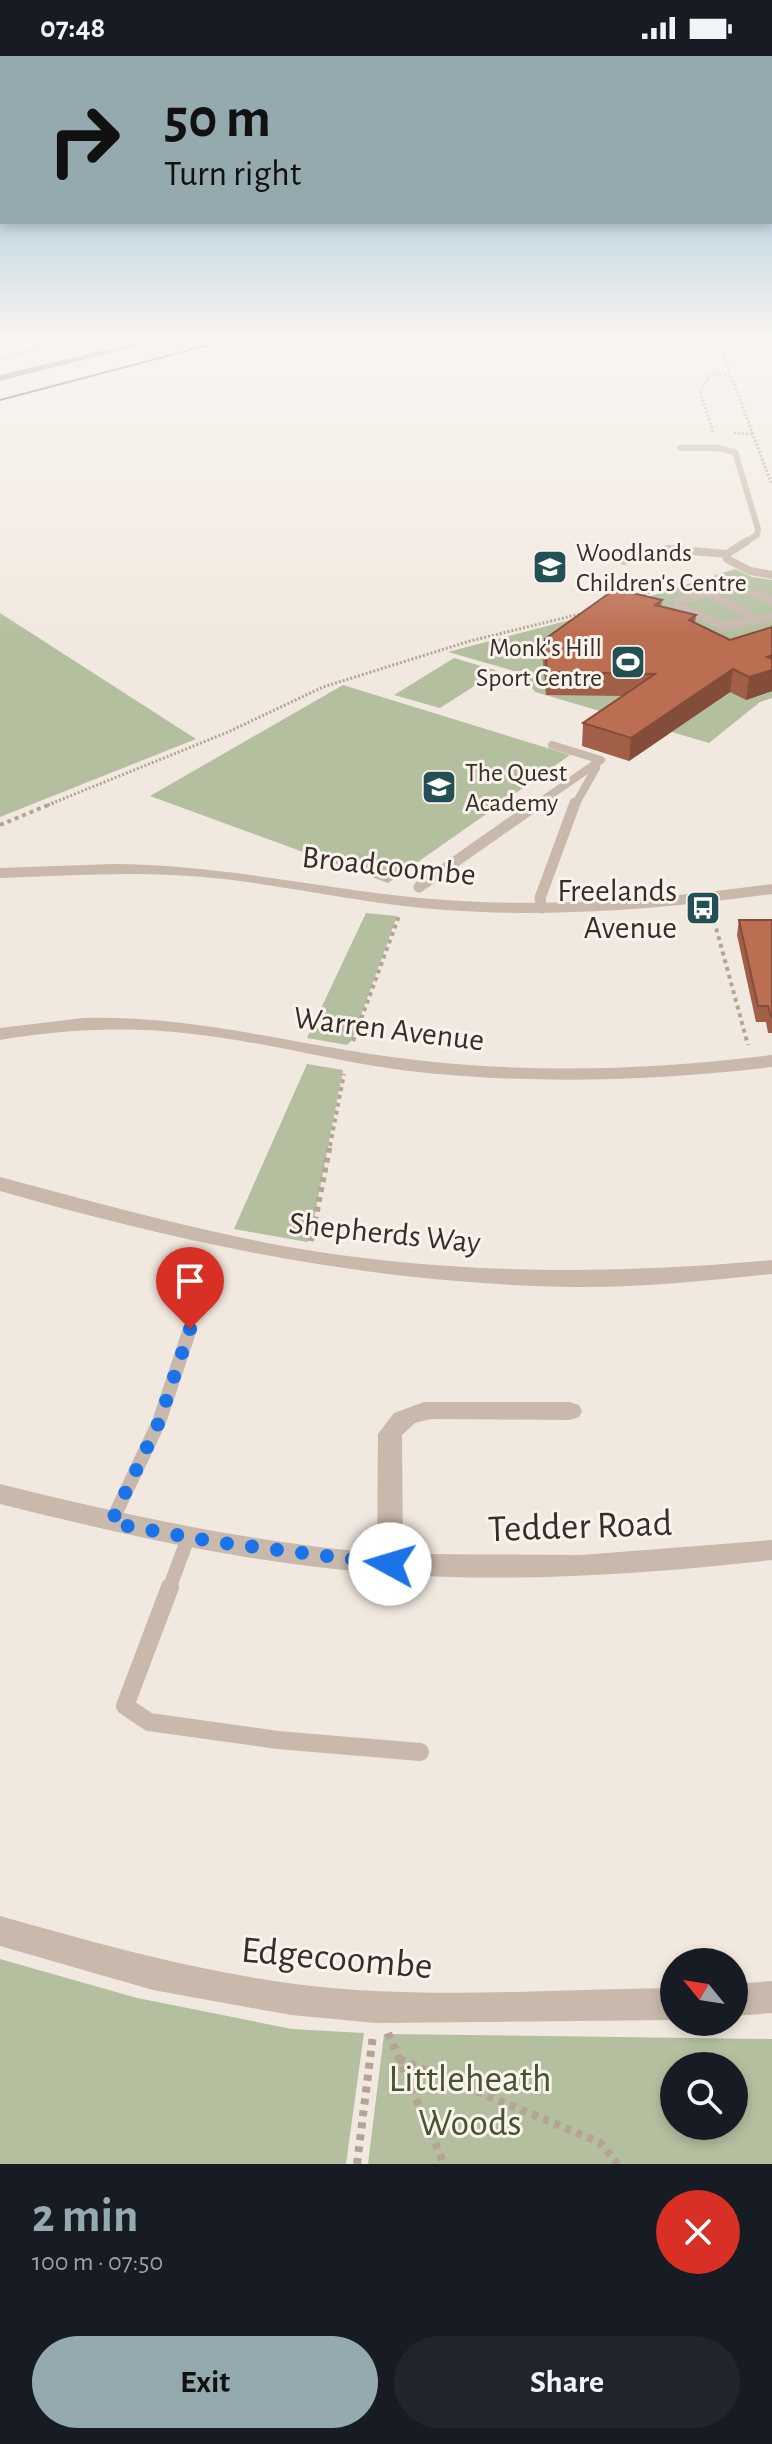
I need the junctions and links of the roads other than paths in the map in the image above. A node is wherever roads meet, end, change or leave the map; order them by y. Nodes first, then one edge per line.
1 (680, 448) dead end
2 (727, 554) junction
3 (624, 561) dead end
4 (772, 575) edge
5 (705, 592) junction
6 (772, 601) edge
7 (772, 617) edge
8 (759, 620) junction
9 (552, 745) dead end
10 (601, 760) junction
11 (0, 873) edge
12 (419, 887) dead end
13 (772, 889) edge
14 (542, 908) junction
15 (0, 1034) edge
16 (763, 1062) edge
17 (0, 1184) edge
18 (772, 1267) edge
19 (190, 1329) dead end
20 (570, 1411) dead end
21 (0, 1494) edge
22 (111, 1523) junction
23 (188, 1538) junction
24 (772, 1550) edge
25 (390, 1564) junction
26 (420, 1752) dead end
27 (0, 1931) edge
28 (772, 1997) edge
29 (748, 1999) edge
30 (660, 2005) edge

1 - 2 lane
2 - 3 lane
2 - 4 lane
5 - 6 lane
5 - 8 lane
5 - 8 lane
7 - 8 lane
9 - 10 lane
10 - 12 lane
10 - 14 lane
11 - 14 street, Broadcoombe
13 - 14 street, Broadcoombe
15 - 16 street, Warren Avenue
17 - 18 street, Shepherds Way
19 - 22 lane
20 - 25 street
21 - 22 street, Tedder Road
22 - 23 street, Tedder Road
23 - 25 street, Tedder Road
23 - 26 lane
24 - 25 street, Tedder Road
27 - 30 street, Edgecoombe
28 - 29 street

